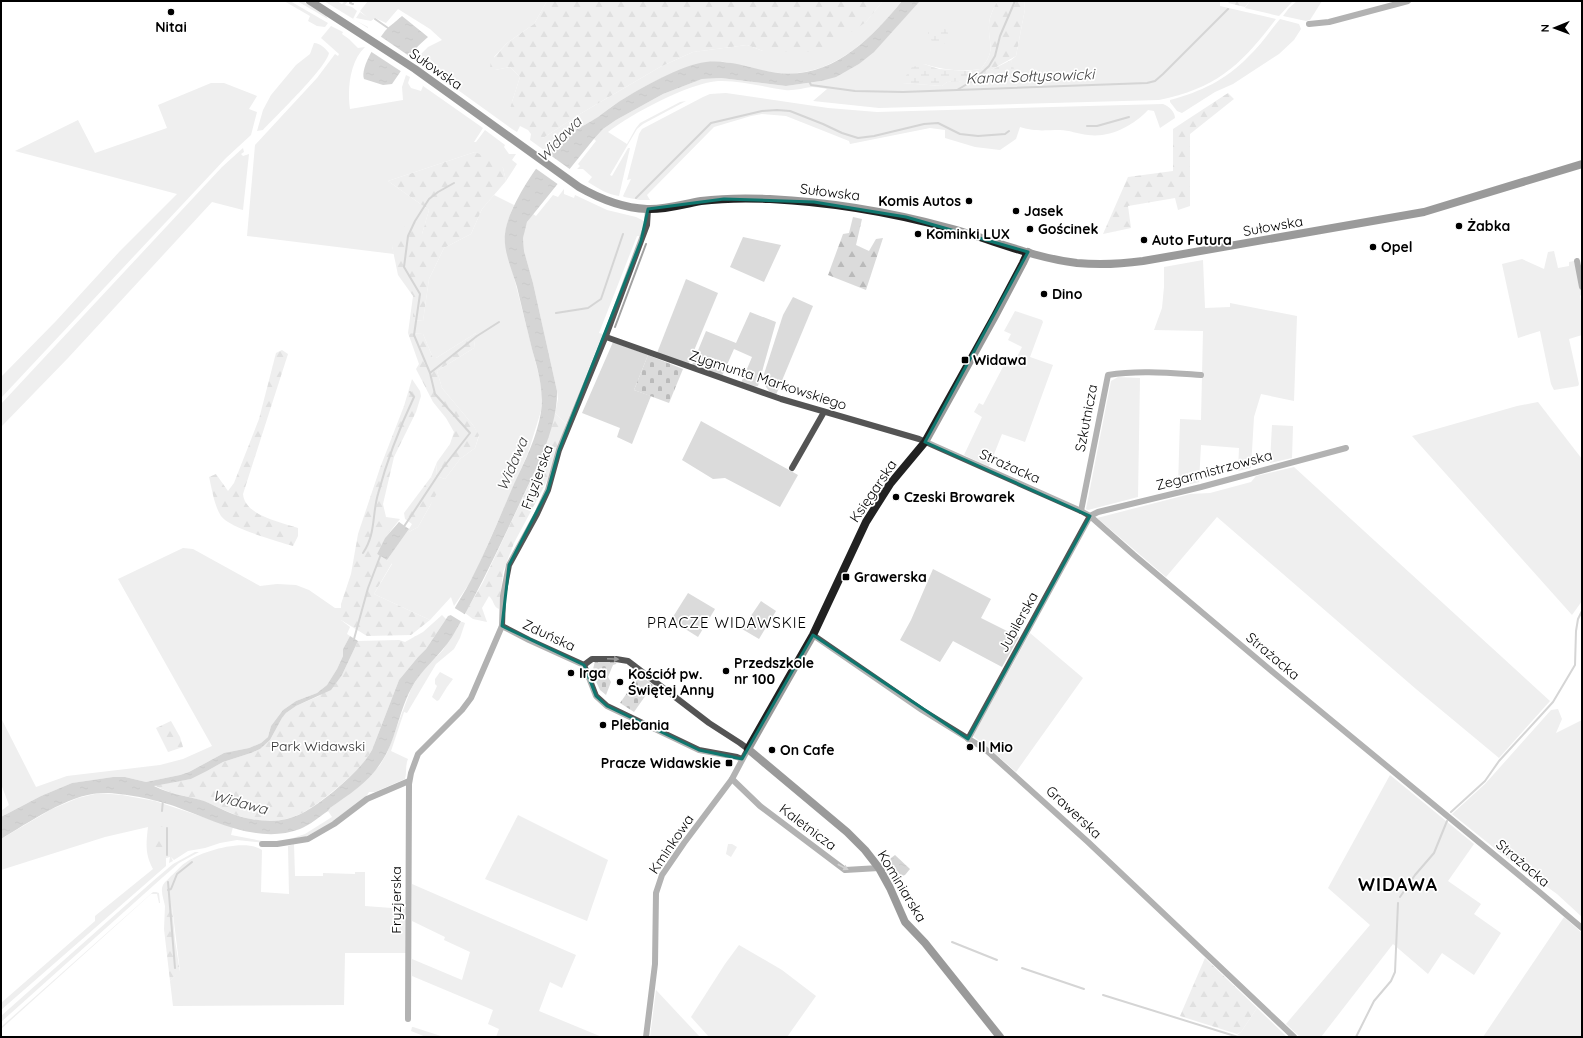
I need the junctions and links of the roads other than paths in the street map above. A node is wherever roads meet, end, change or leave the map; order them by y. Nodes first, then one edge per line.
1 (310, 1) edge
2 (1408, 1) edge
3 (1309, 24) dead end
4 (1582, 164) edge
5 (648, 209) junction
6 (1028, 252) junction
7 (1577, 261) dead end
8 (1582, 287) edge
9 (606, 336) junction
10 (1201, 375) dead end
11 (824, 412) junction
12 (925, 442) junction
13 (1346, 448) dead end
14 (792, 468) dead end
15 (1081, 511) junction
16 (1090, 516) junction
17 (502, 626) junction
18 (813, 635) junction
19 (584, 665) junction
20 (968, 739) junction
21 (748, 749) junction
22 (742, 759) junction
23 (409, 781) junction
24 (734, 781) junction
25 (262, 844) dead end
26 (879, 868) junction
27 (1582, 928) edge
28 (408, 1019) dead end
29 (646, 1037) edge
30 (1000, 1037) edge
31 (1294, 1037) edge

1 - 5 main road, Sułowska
2 - 3 street
4 - 6 main road, Sułowska
5 - 6 main road, Sułowska
5 - 9 street, Fryzjerska
6 - 12 main road, Księgarska
7 - 8 street
9 - 11 street, Zygmunta Markowskiego
9 - 17 street, Fryzjerska
10 - 15 street, Szkutnicza
11 - 12 street, Zygmunta Markowskiego
11 - 14 street
12 - 15 street, Strażacka
12 - 18 main road, Księgarska
13 - 16 street, Zegarmistrzowska
15 - 16 street, Strażacka
16 - 20 street, Jubilerska
16 - 27 street, Strażacka
17 - 19 street, Zduńska
17 - 23 street, Fryzjerska
18 - 20 street, Grawerska
18 - 21 main road, Księgarska
19 -> 21 street
19 - 22 street, Zduńska
20 - 31 street, Grawerska
21 - 22 street, Kminkowa
21 - 26 main road, Kominiarska
22 - 24 street, Kminkowa
23 - 25 street
23 - 28 street, Fryzjerska
24 -> 26 street, Kaletnicza
24 - 29 street, Kminkowa
26 - 30 main road, Kominiarska

